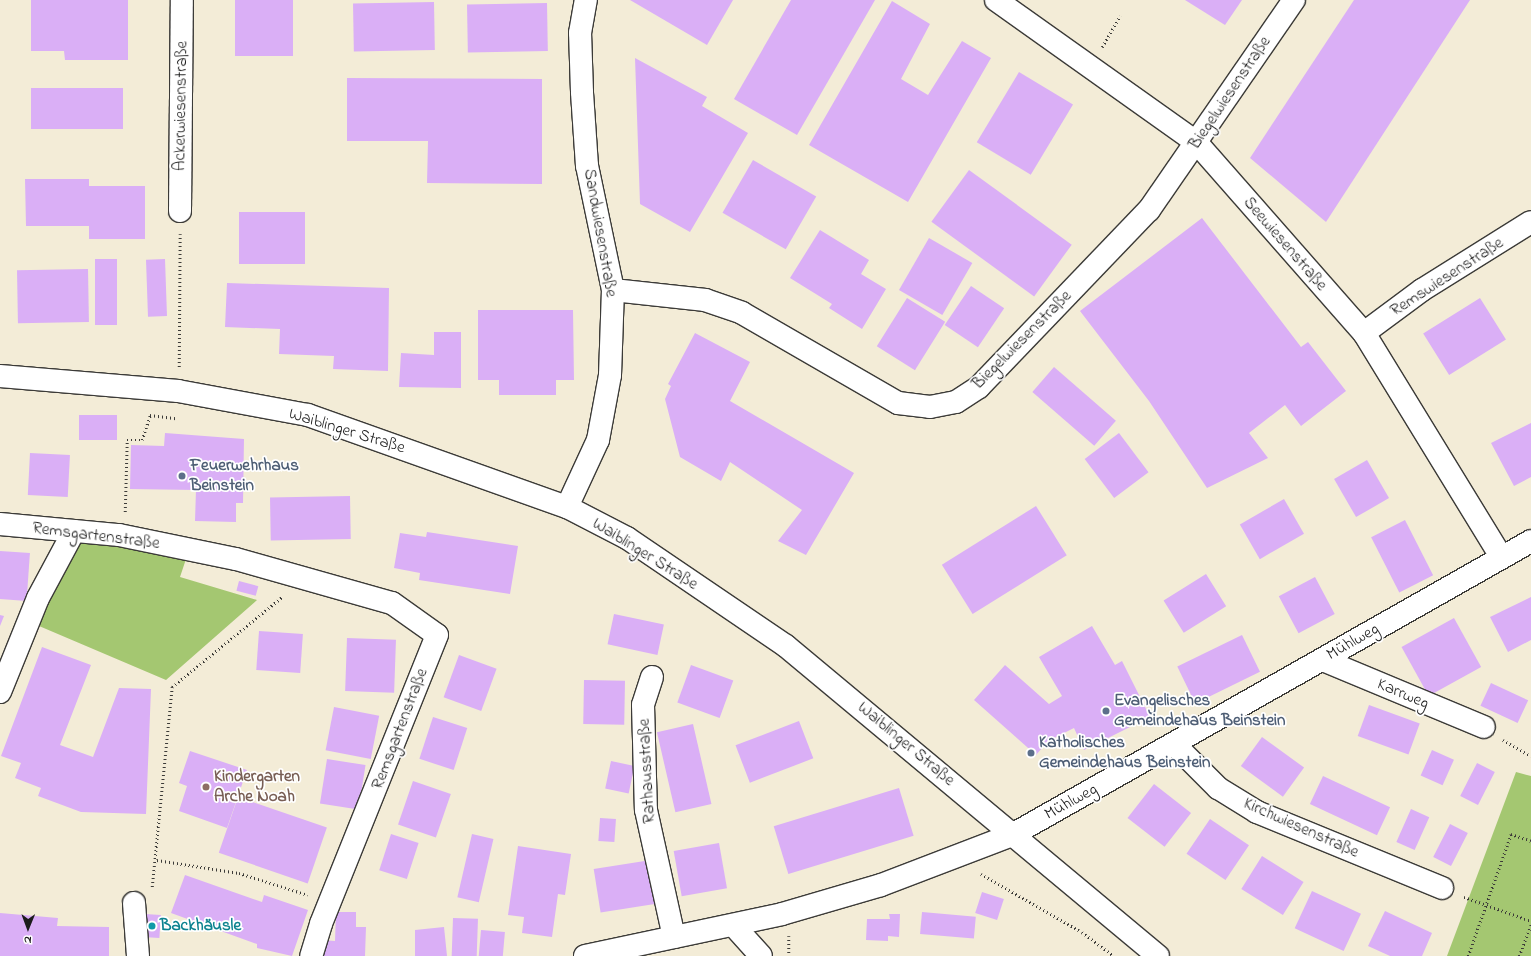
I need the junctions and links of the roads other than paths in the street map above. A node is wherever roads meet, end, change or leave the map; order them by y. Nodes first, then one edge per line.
1 (182, 0) edge
2 (586, 0) edge
3 (996, 0) edge
4 (1294, 0) edge
5 (1196, 142) junction
6 (180, 212) road end
7 (1531, 222) edge
8 (613, 290) junction
9 (1364, 333) junction
10 (0, 376) edge
11 (567, 507) junction
12 (0, 524) edge
13 (74, 531) junction
14 (1531, 541) edge
15 (1501, 557) junction
16 (1323, 660) junction
17 (652, 677) dead end
18 (0, 692) edge
19 (1484, 727) road end
20 (1175, 746) junction
21 (1012, 835) junction
22 (1442, 888) dead end
23 (134, 903) road end
24 (734, 926) junction
25 (674, 937) junction
26 (138, 956) edge
27 (312, 956) edge
28 (585, 956) edge
29 (761, 956) edge
30 (1158, 956) edge

1 - 6 street, Ackerwiesenstraße
2 - 8 street, Sandwiesenstraße
3 - 5 street, Seewiesenstraße
4 - 5 street, Biegelwiesenstraße
5 - 8 street, Biegelwiesenstraße
5 - 9 street, Seewiesenstraße
7 - 9 street, Remswiesenstraße
8 - 11 street, Sandwiesenstraße
9 - 15 street, Seewiesenstraße
10 - 11 street, Waiblinger Straße
11 - 21 street, Waiblinger Straße
12 - 13 street, Remsgartenstraße
13 - 18 street
13 - 27 street, Remsgartenstraße
14 - 15 street, Mühlweg
15 - 16 street, Mühlweg
16 - 19 street, Karrweg
16 - 20 street, Mühlweg
17 - 25 street, Rathausstraße
20 - 21 street, Mühlweg
20 - 22 street, Kirchwiesenstraße
21 - 24 street, Mühlweg
21 - 30 street, Waiblinger Straße
23 - 26 street
24 - 25 street
24 - 29 street
25 - 28 street

